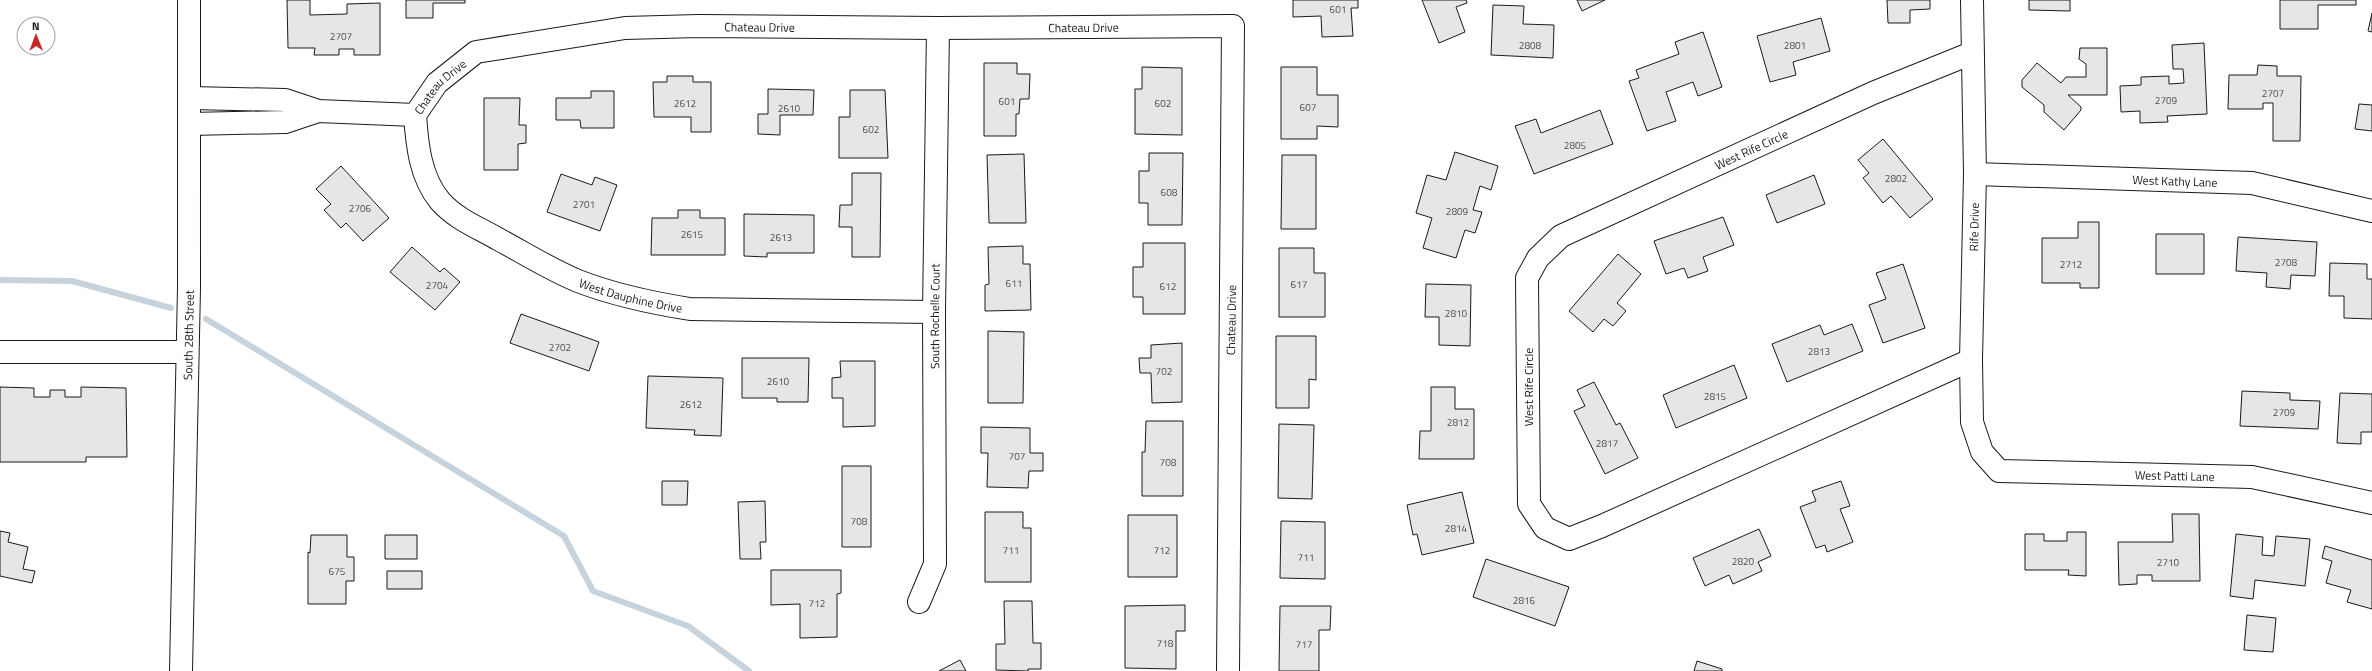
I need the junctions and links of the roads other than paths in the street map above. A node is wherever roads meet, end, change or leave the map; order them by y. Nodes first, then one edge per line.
1 (189, 0) edge
2 (1972, 0) edge
3 (938, 28) junction
4 (1972, 53) junction
5 (190, 98) junction
6 (318, 112) junction
7 (415, 115) junction
8 (190, 124) junction
9 (1974, 174) junction
10 (2372, 211) edge
11 (934, 312) junction
12 (0, 352) edge
13 (187, 352) junction
14 (1971, 360) junction
15 (1982, 452) joint
16 (2372, 504) edge
17 (919, 602) dead end
18 (182, 671) edge
19 (1228, 671) edge

1 - 5 street, South 28th Street
2 - 4 street, Rife Drive
3 - 7 street, Chateau Drive
3 - 11 street, South Rochelle Court
3 - 19 street, Chateau Drive
4 - 9 street, Rife Drive
4 - 14 street, West Rife Circle
5 - 6 street, Chateau Drive
5 - 8 street, South 28th Street
6 - 7 street, Chateau Drive
6 - 8 street, Chateau Drive
7 - 11 street, West Dauphine Drive
8 - 13 street, South 28th Street
9 - 10 street, West Kathy Lane
9 - 14 street, Rife Drive
11 - 17 street, South Rochelle Court
12 - 13 street
13 - 18 street, South 28th Street
14 - 15 street, Rife Drive
15 - 16 street, West Patti Lane

